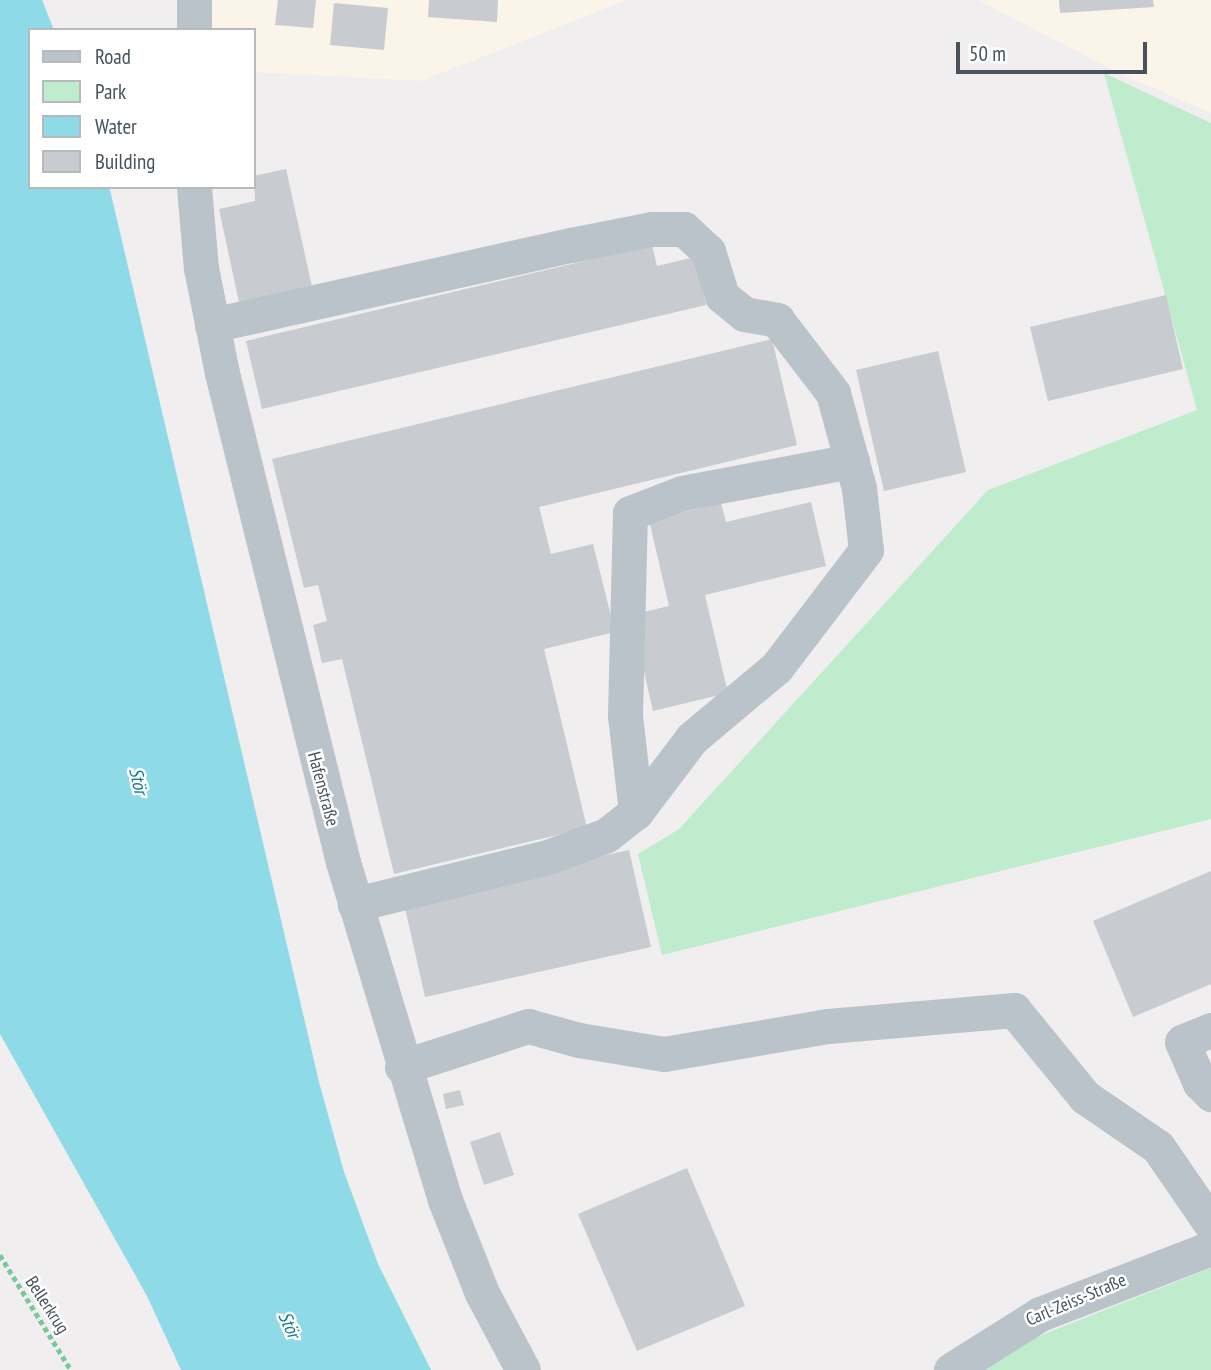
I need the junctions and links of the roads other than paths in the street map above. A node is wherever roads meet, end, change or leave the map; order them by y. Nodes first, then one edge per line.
1 (194, 0) edge
2 (194, 28) edge
3 (194, 189) edge
4 (212, 325) junction
5 (852, 461) junction
6 (636, 812) junction
7 (355, 904) junction
8 (1211, 1030) edge
9 (402, 1067) junction
10 (1211, 1094) edge
11 (1211, 1224) edge
12 (1211, 1248) edge
13 (523, 1370) edge
14 (951, 1370) edge

1 - 2 street
3 - 4 street, Hafenstraße
4 - 5 street
4 - 7 street, Hafenstraße
5 - 6 street
5 - 6 street
6 - 7 street
7 - 9 street, Hafenstraße
8 - 10 street
9 - 11 street
9 - 13 street, Hafenstraße
12 - 14 street, Carl-Zeiss-Straße

